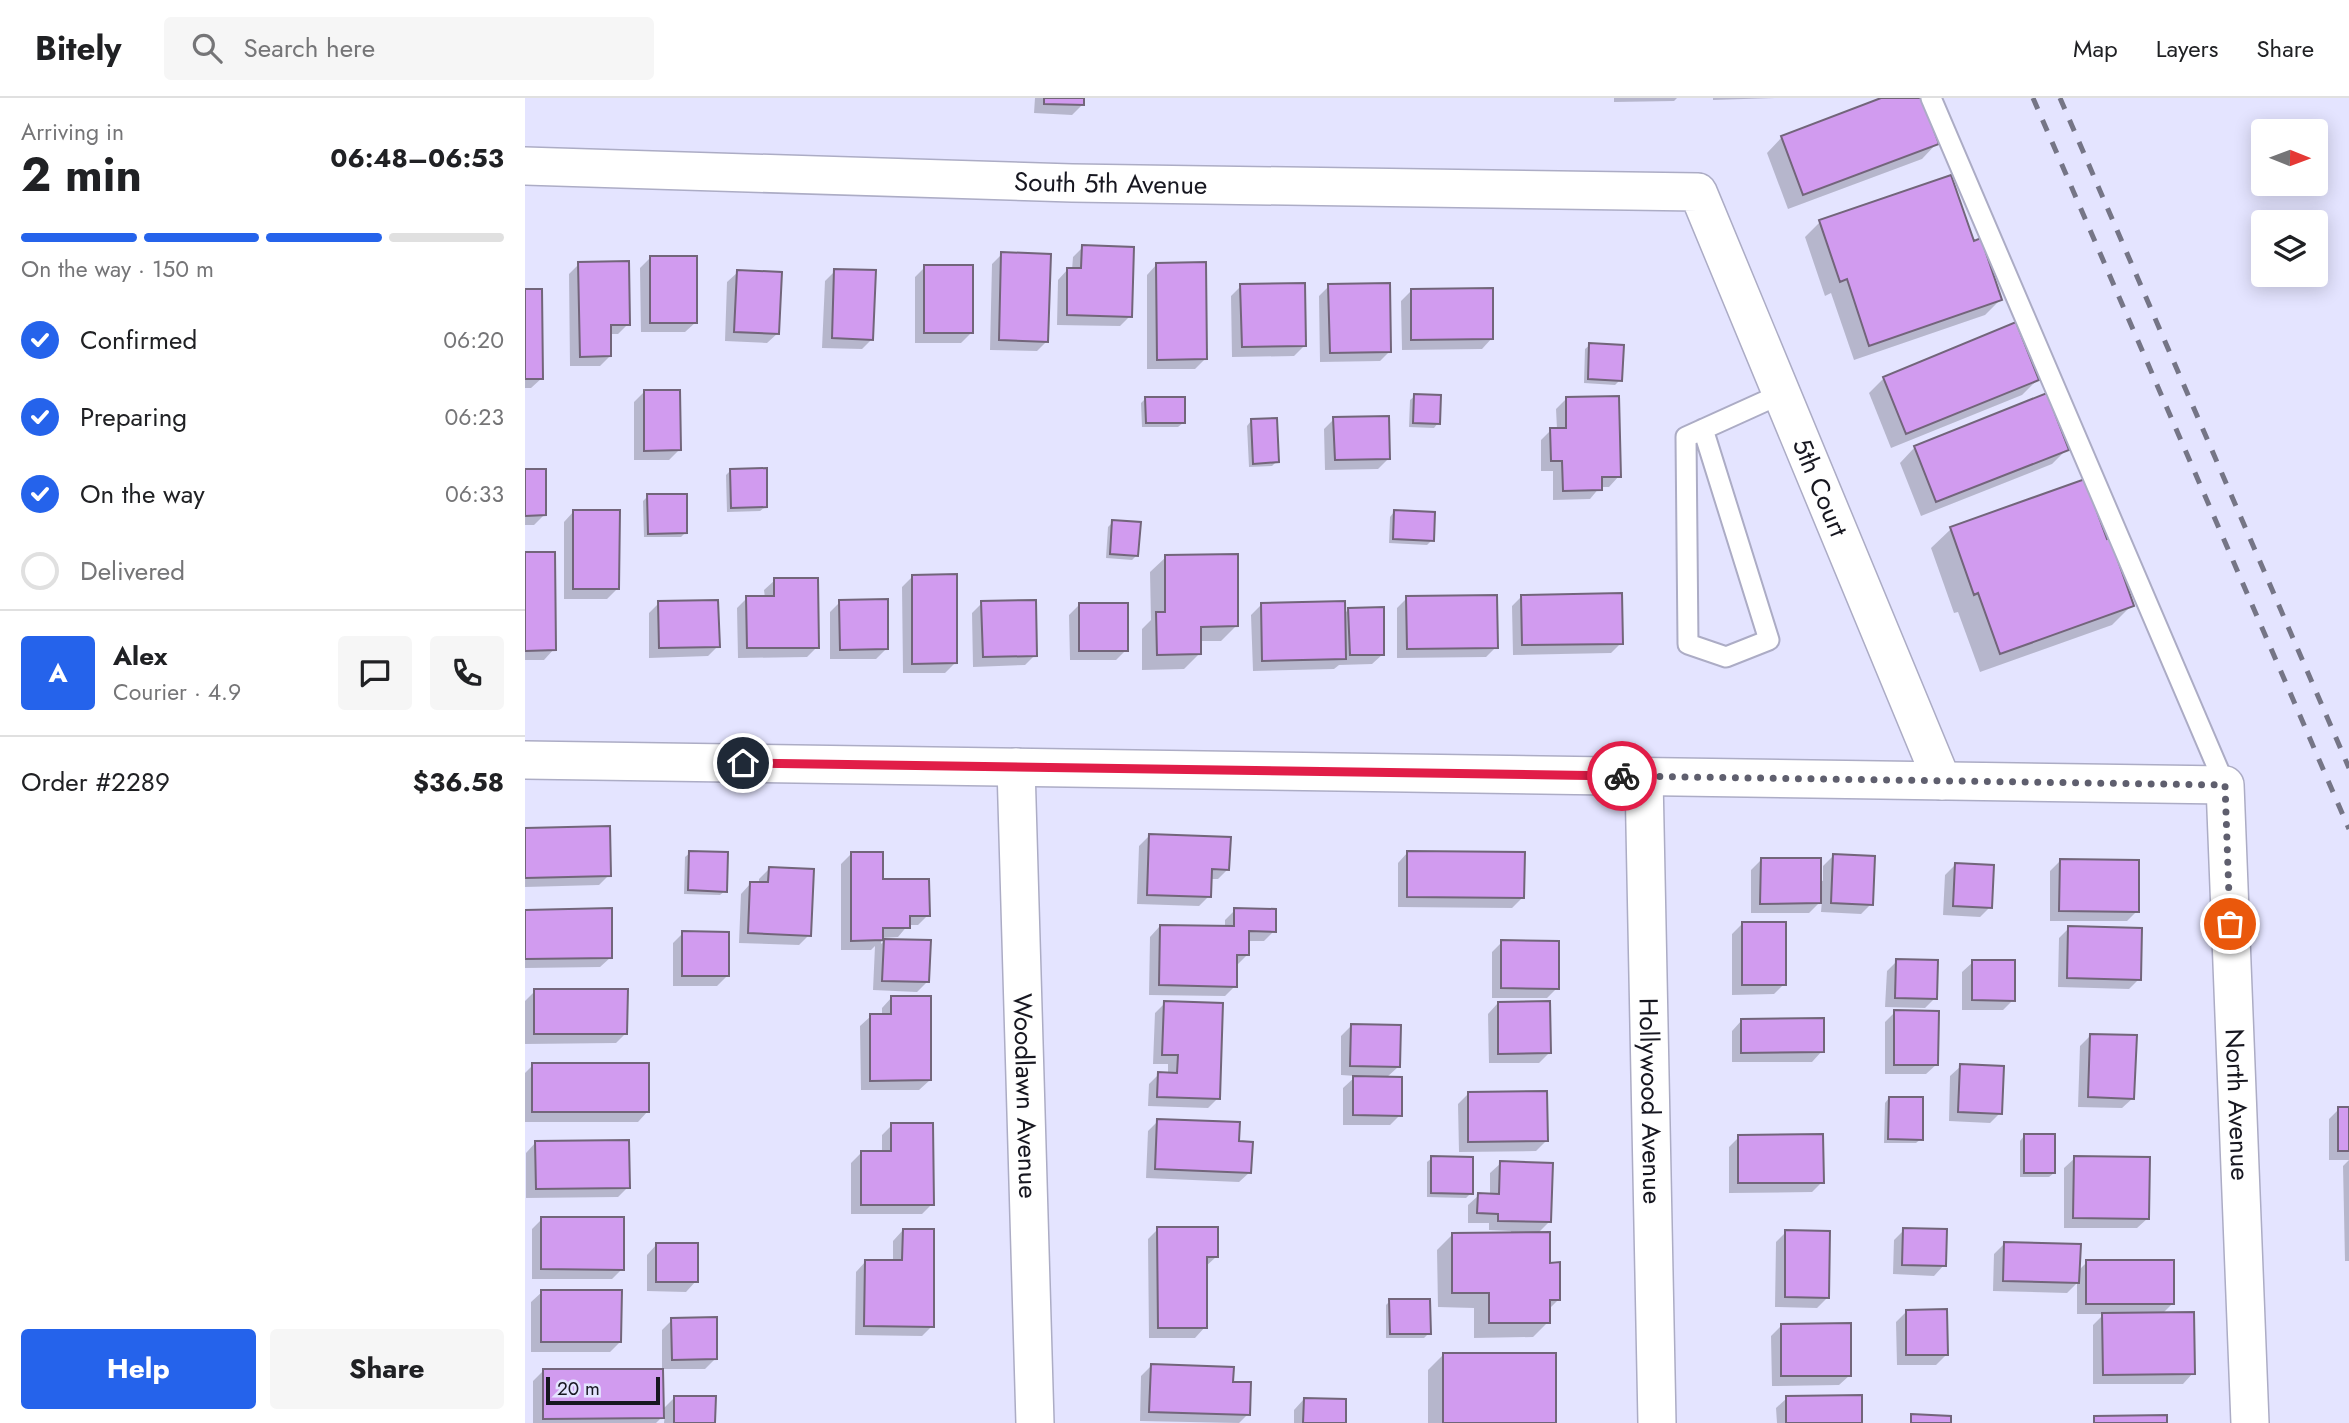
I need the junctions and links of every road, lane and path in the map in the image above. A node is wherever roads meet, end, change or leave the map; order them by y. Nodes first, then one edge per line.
1 (1931, 98) edge
2 (525, 166) edge
3 (1698, 192) joint
4 (1781, 394) junction
5 (1703, 429) junction
6 (525, 760) edge
7 (1016, 767) junction
8 (1644, 777) junction
9 (1942, 781) junction
10 (2225, 785) junction
11 (1035, 1423) edge
12 (1657, 1423) edge
13 (2250, 1423) edge

1 - 10 lane
2 - 3 street, South 5th Avenue
3 - 4 street, 5th Court
4 - 5 lane
4 - 9 street, 5th Court
5 - 5 lane
6 - 7 street
7 - 8 street
7 - 11 street, Woodlawn Avenue
8 - 9 street
8 - 12 street, Hollywood Avenue
9 - 10 street
10 - 13 street, North Avenue

